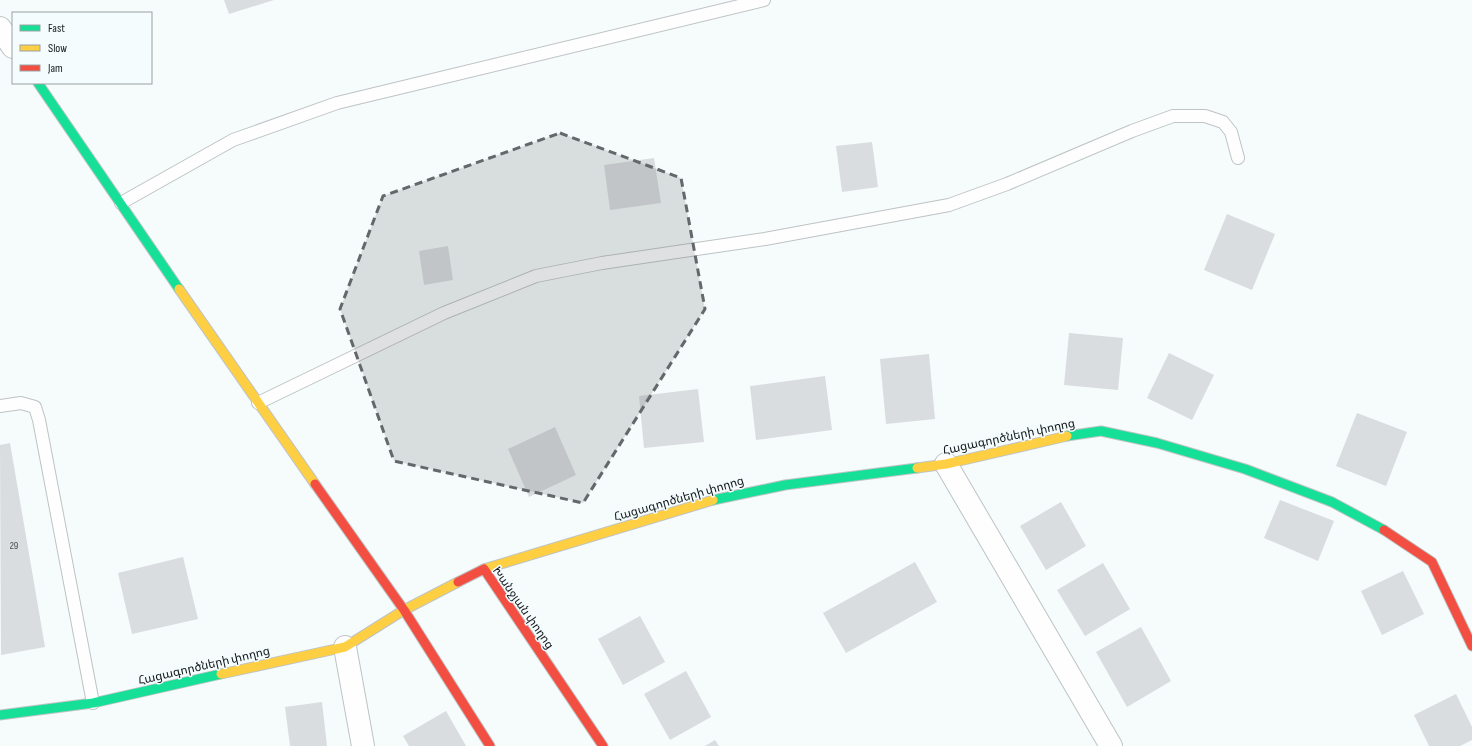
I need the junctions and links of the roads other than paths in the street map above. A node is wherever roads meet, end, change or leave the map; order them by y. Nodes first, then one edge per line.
1 (764, 0) edge
2 (0, 28) edge
3 (12, 46) edge
4 (39, 84) edge
5 (1238, 158) dead end
6 (120, 203) junction
7 (258, 403) junction
8 (0, 406) edge
9 (946, 464) junction
10 (484, 569) junction
11 (404, 610) junction
12 (1472, 646) edge
13 (345, 647) junction
14 (93, 703) junction
15 (0, 715) edge
16 (363, 746) edge
17 (490, 746) edge
18 (603, 746) edge
19 (1111, 746) edge

1 - 6 lane
2 - 3 street
4 - 6 street
5 - 7 lane
6 - 7 street
7 - 11 street
8 - 14 lane
9 - 10 street, Հացագործների փողոց
9 - 12 street, Հացագործների փողոց
9 - 19 street
10 - 11 street, Խանջյան փողոց
10 - 18 street, Խանջյան փողոց
11 - 13 street, Հացագործների փողոց
11 - 17 street
13 - 14 street, Հացագործների փողոց
13 - 16 street
14 - 15 street, Հացագործների փողոց

